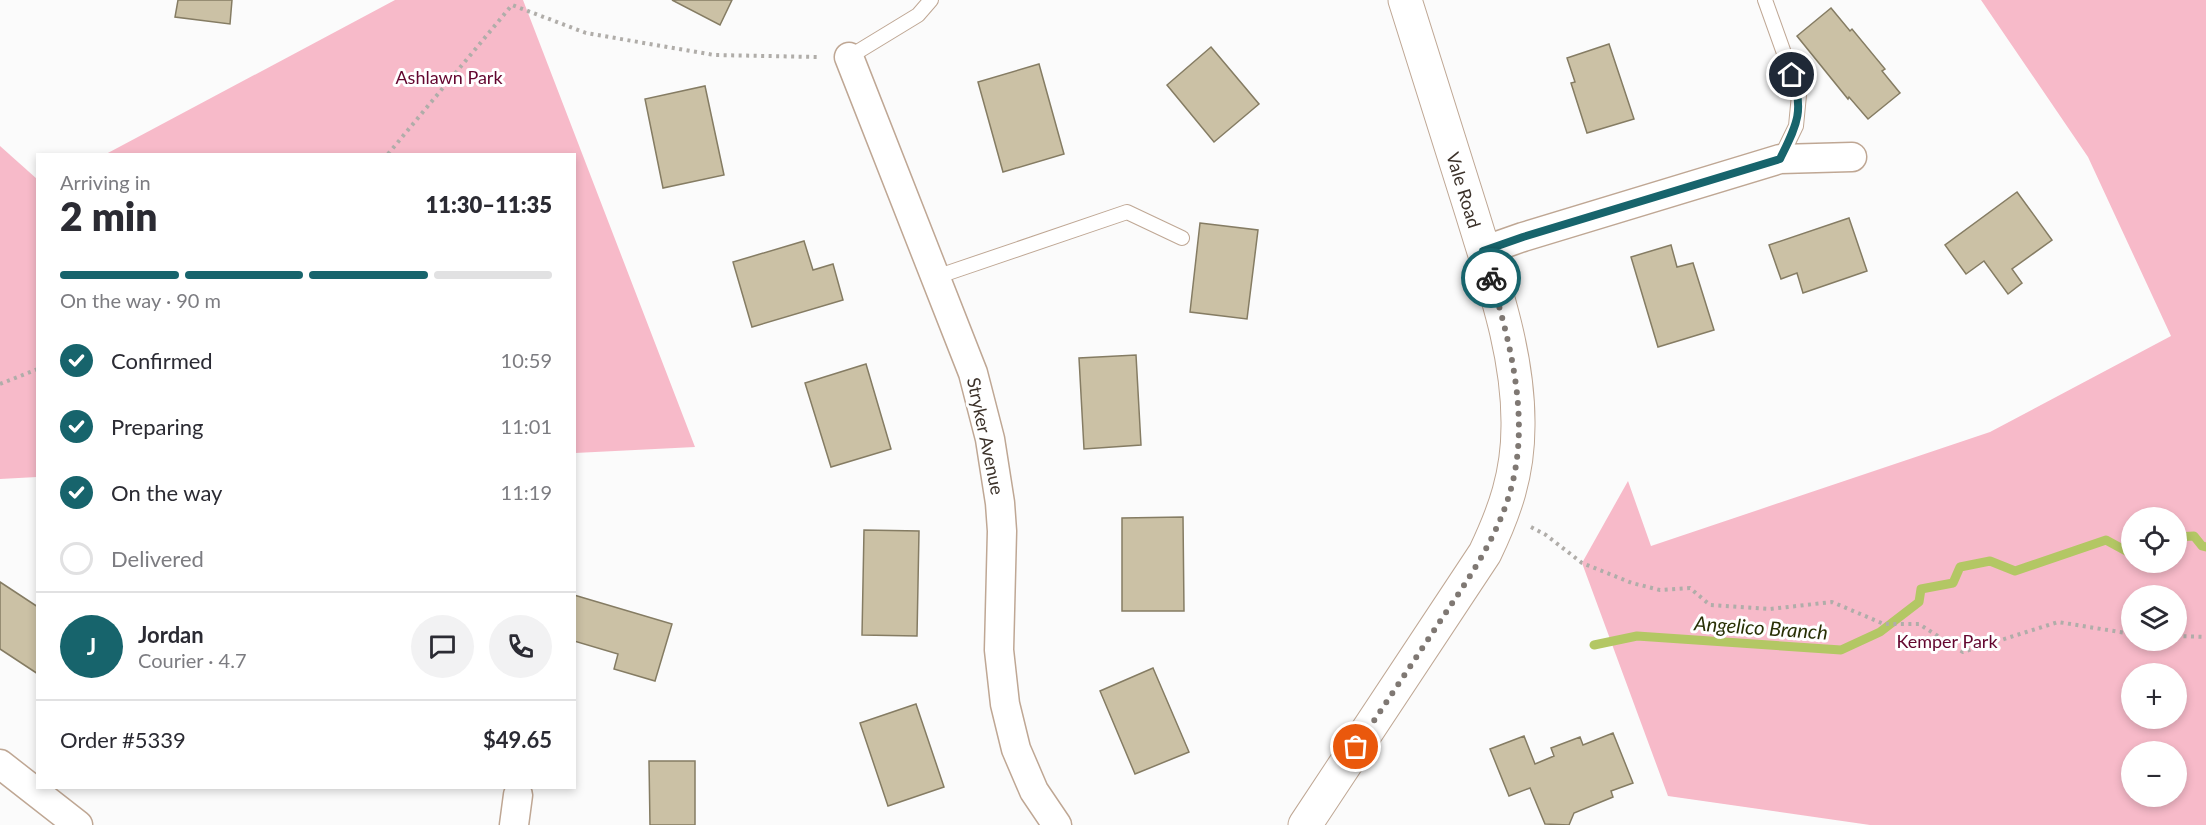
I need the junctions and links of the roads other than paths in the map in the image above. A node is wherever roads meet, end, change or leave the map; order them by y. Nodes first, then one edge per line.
1 (931, 0) edge
2 (1405, 0) edge
3 (1765, 0) edge
4 (849, 57) joint
5 (1852, 158) dead end
6 (1780, 159) junction
7 (1182, 238) dead end
8 (1483, 251) junction
9 (936, 277) junction
10 (0, 764) edge
11 (518, 795) dead end
12 (78, 825) edge
13 (513, 825) edge
14 (1057, 825) edge
15 (1305, 825) edge

1 - 4 lane
2 - 8 main road, Vale Road
3 - 6 lane
4 - 9 street, Stryker Avenue
5 - 6 street
6 - 8 street
7 - 9 lane
8 - 15 main road, Vale Road
9 - 14 street, Stryker Avenue
10 - 12 street
11 - 13 street

